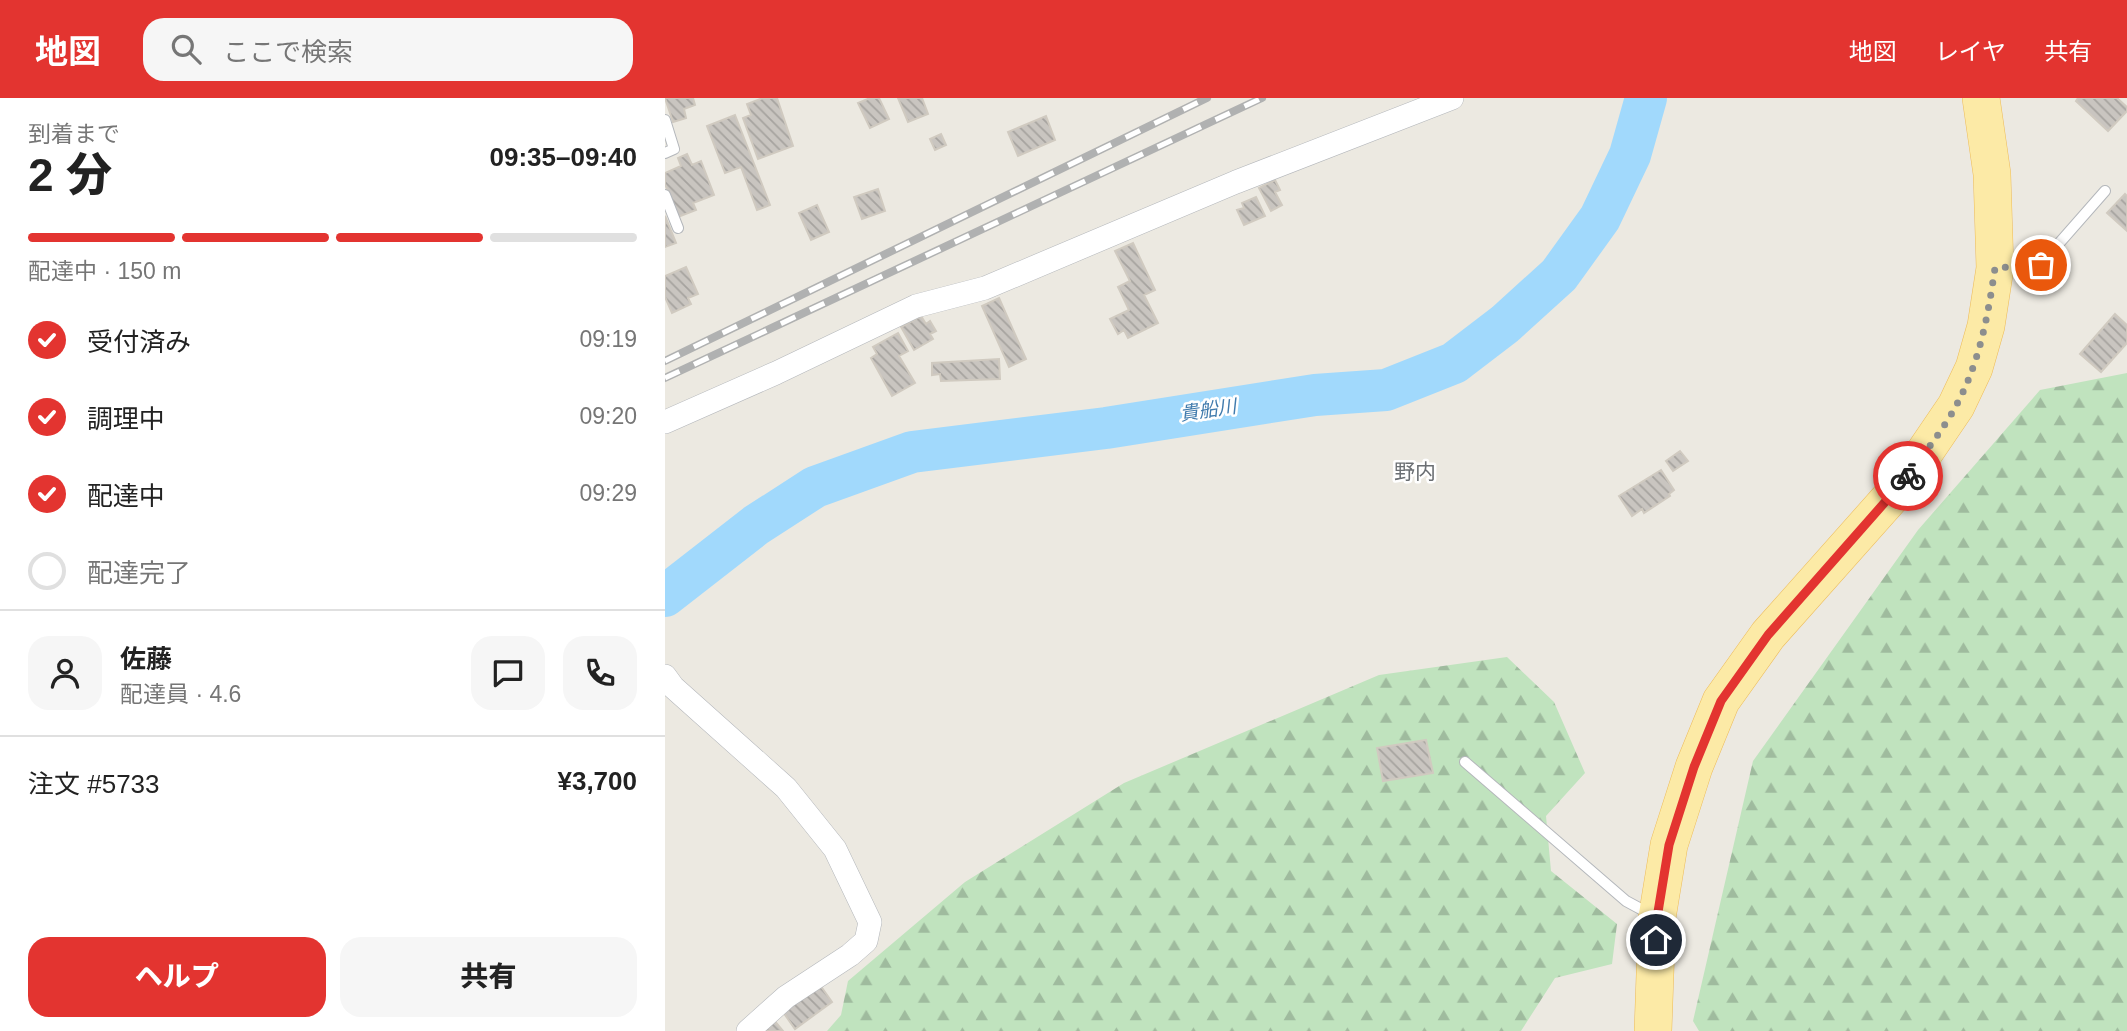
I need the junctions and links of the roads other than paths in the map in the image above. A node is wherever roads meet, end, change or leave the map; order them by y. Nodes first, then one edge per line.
1 (1452, 98) edge
2 (1981, 98) edge
3 (665, 120) edge
4 (665, 153) edge
5 (2105, 191) dead end
6 (665, 195) edge
7 (678, 228) dead end
8 (1995, 268) junction
9 (665, 422) edge
10 (665, 676) edge
11 (1465, 762) dead end
12 (1657, 918) junction
13 (748, 1031) edge
14 (1653, 1031) edge

1 - 9 street
2 - 8 main road
3 - 4 lane
5 - 8 lane
6 - 7 lane
8 - 12 main road
10 - 13 street
11 - 12 lane
12 - 14 main road

